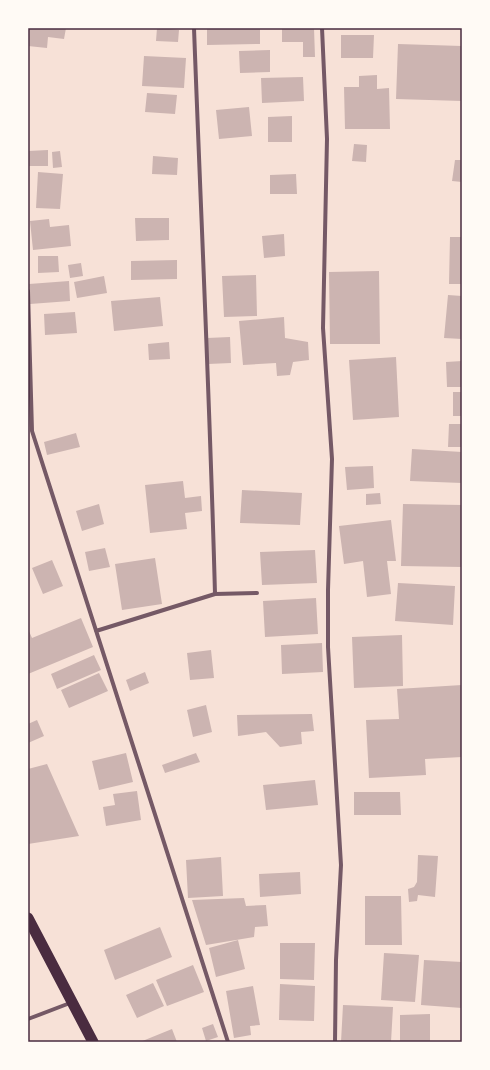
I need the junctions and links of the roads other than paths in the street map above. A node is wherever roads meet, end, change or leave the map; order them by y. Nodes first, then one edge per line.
1 (194, 28) edge
2 (322, 28) edge
3 (28, 291) edge
4 (257, 593) dead end
5 (215, 594) junction
6 (96, 631) junction
7 (28, 918) edge
8 (72, 1002) junction
9 (28, 1019) edge
10 (93, 1042) edge
11 (228, 1042) edge
12 (335, 1042) edge

1 - 5 street
2 - 12 street
3 - 6 street
4 - 5 street
5 - 6 street
6 - 11 street
7 - 8 highway
8 - 9 street
8 - 10 highway

